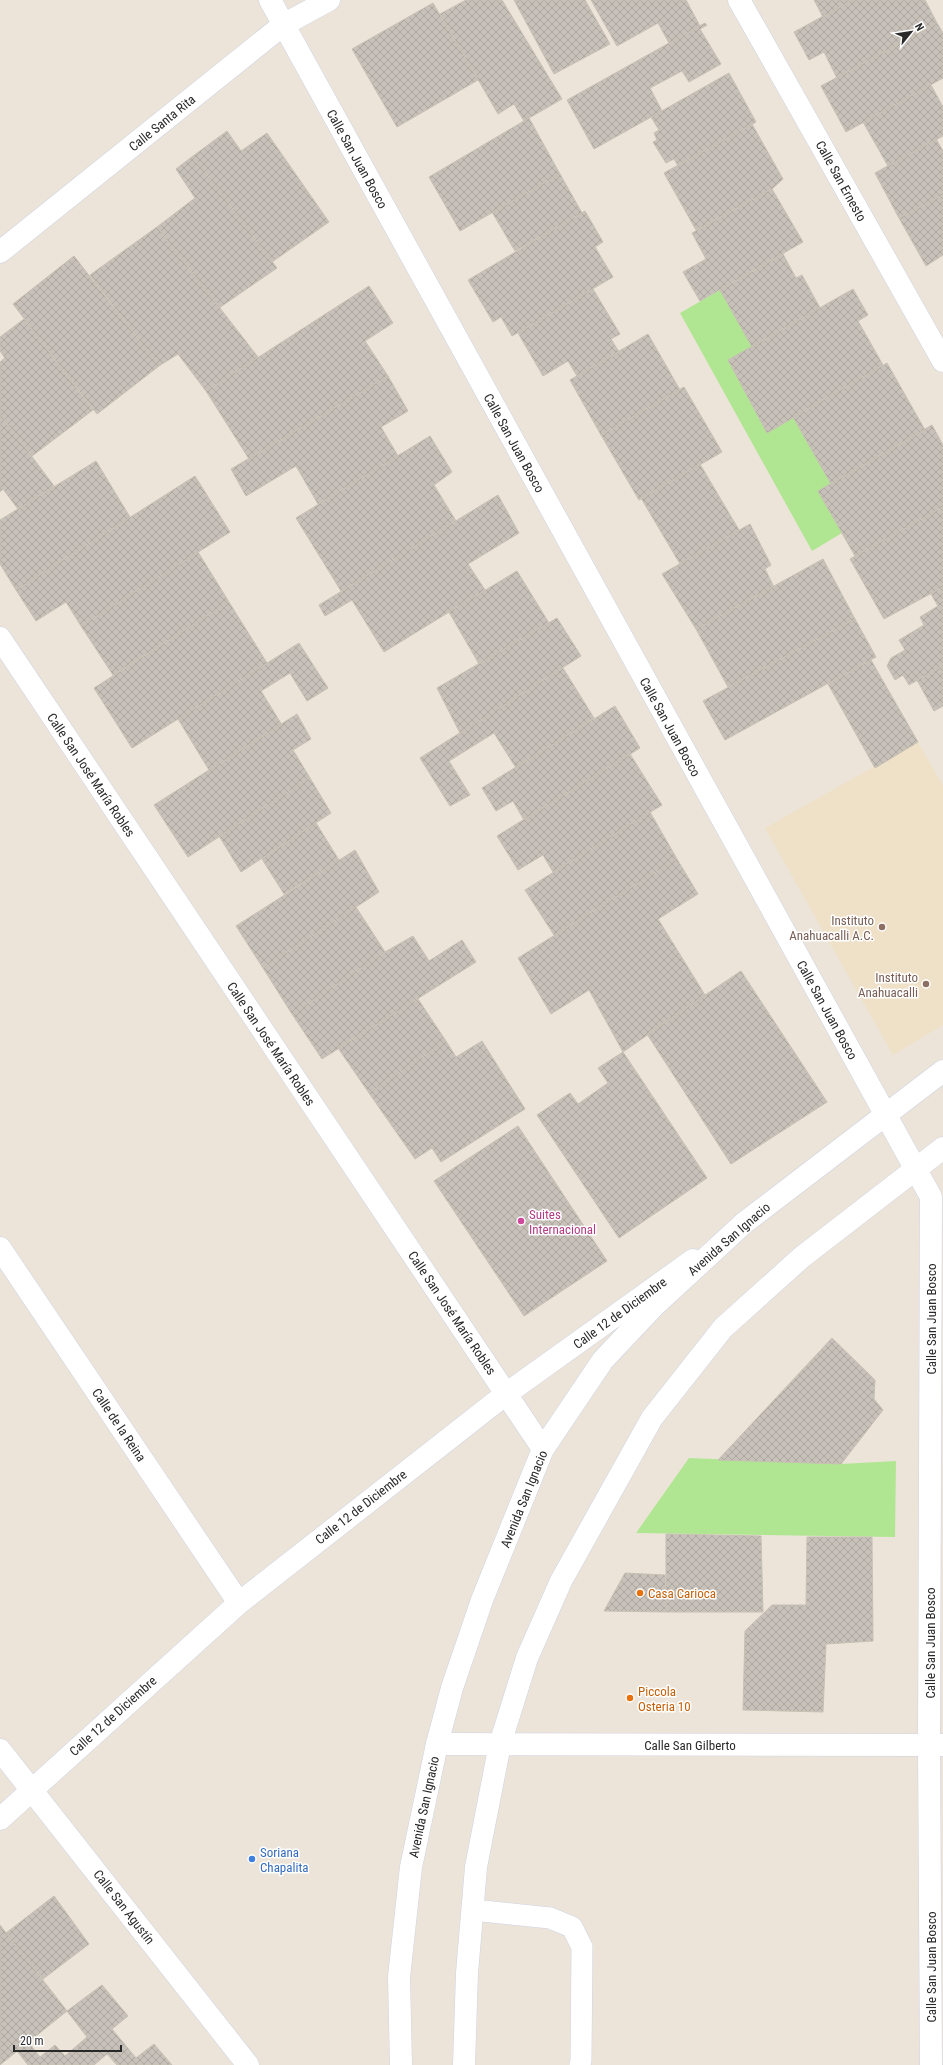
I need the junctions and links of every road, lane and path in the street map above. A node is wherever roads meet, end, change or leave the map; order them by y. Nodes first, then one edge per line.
1 (270, 0) edge
2 (329, 0) edge
3 (739, 0) edge
4 (284, 25) junction
5 (0, 252) edge
6 (943, 361) edge
7 (0, 638) edge
8 (943, 1071) edge
9 (885, 1115) junction
10 (943, 1148) edge
11 (916, 1169) junction
12 (744, 1223) junction
13 (0, 1248) edge
14 (506, 1394) junction
15 (543, 1449) junction
16 (239, 1603) junction
17 (437, 1744) junction
18 (500, 1744) junction
19 (936, 1745) edge
20 (0, 1750) edge
21 (31, 1789) junction
22 (0, 1819) edge
23 (473, 1910) junction
24 (248, 2065) edge
25 (401, 2065) edge
26 (464, 2065) edge
27 (580, 2065) edge
28 (931, 2065) edge

1 - 4 street, Calle San Juan Bosco
2 - 4 street, Calle Santa Rita
3 - 6 street, Calle San Ernesto
4 - 5 street, Calle Santa Rita
4 - 9 street, Calle San Juan Bosco
7 - 14 street, Calle San José María Robles
8 - 9 street, Avenida San Ignacio
9 - 11 street, Calle San Juan Bosco
9 - 12 street, Avenida San Ignacio
10 - 11 street
11 - 18 street
11 - 19 street, Calle San Juan Bosco
12 - 14 street, Calle 12 de Diciembre
12 - 15 street, Avenida San Ignacio
13 - 16 street, Calle de la Reina
14 - 15 street, Calle San José María Robles
14 - 16 street, Calle 12 de Diciembre
15 - 17 street, Avenida San Ignacio
16 - 21 street, Calle 12 de Diciembre
17 - 18 street, Calle San Gilberto
17 - 25 street, Avenida San Ignacio
18 - 19 street, Calle San Gilberto
18 - 23 street
19 - 28 street, Calle San Juan Bosco
20 - 21 street, Calle San Agustín
21 - 22 street, Calle 12 de Diciembre
21 - 24 street, Calle San Agustín
23 - 26 street
23 - 27 lane

